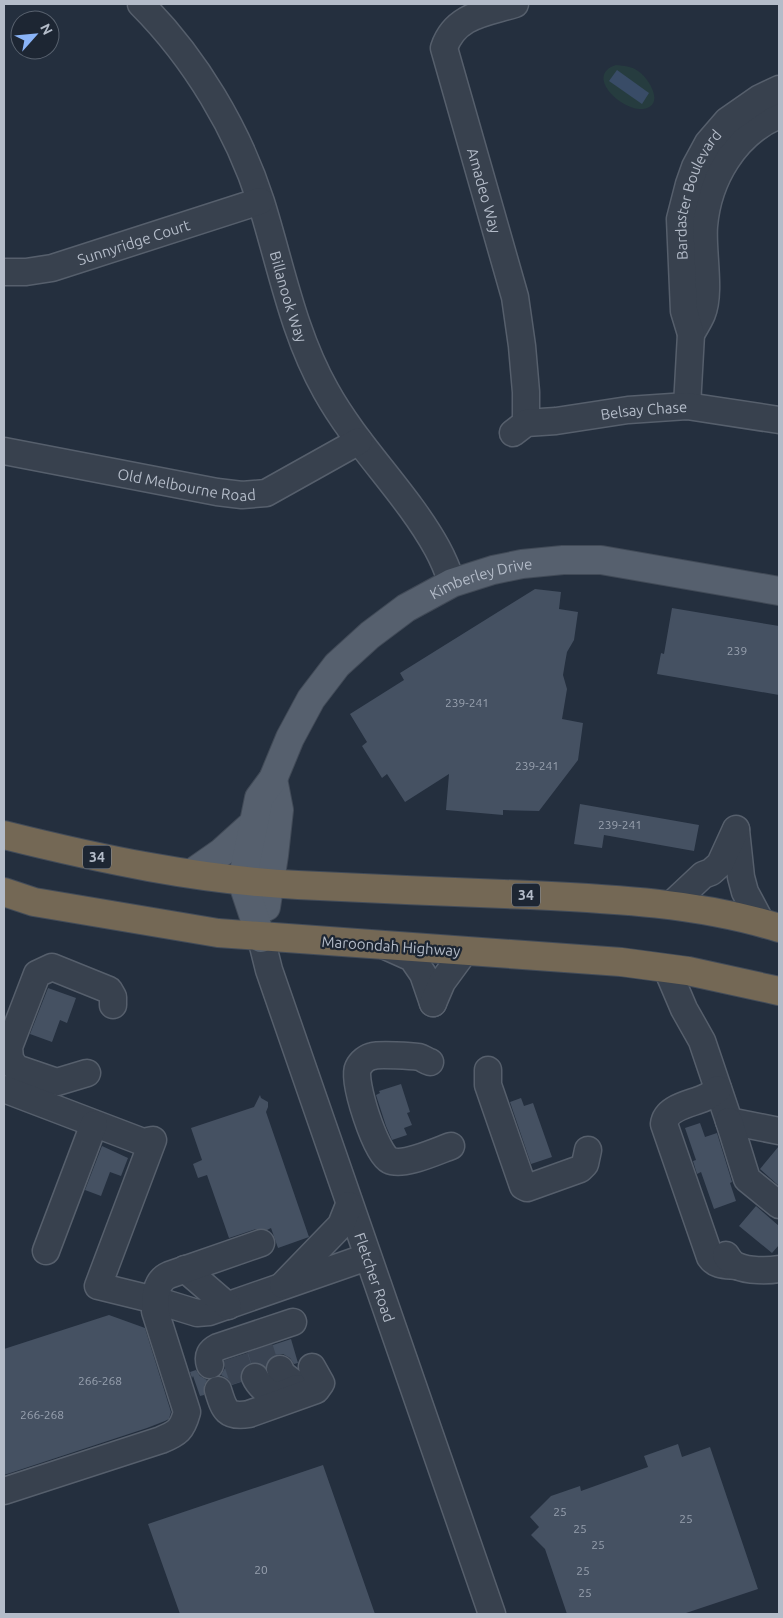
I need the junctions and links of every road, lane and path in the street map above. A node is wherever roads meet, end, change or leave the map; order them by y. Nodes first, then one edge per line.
1 (141, 4) edge
2 (515, 4) edge
3 (779, 89) edge
4 (779, 115) edge
5 (260, 201) junction
6 (4, 272) edge
7 (691, 334) junction
8 (687, 406) junction
9 (779, 420) edge
10 (519, 428) joint
11 (359, 442) junction
12 (4, 451) edge
13 (452, 582) junction
14 (779, 591) edge
15 (273, 779) junction
16 (253, 824) junction
17 (4, 835) edge
18 (192, 873) junction
19 (242, 881) junction
20 (270, 883) junction
21 (4, 892) edge
22 (671, 905) junction
23 (770, 925) edge
24 (261, 938) junction
25 (383, 944) junction
26 (464, 952) junction
27 (668, 969) junction
28 (779, 991) edge
29 (113, 1005) dead end
30 (430, 1062) dead end
31 (488, 1070) dead end
32 (87, 1073) dead end
33 (4, 1089) edge
34 (718, 1089) junction
35 (729, 1121) junction
36 (94, 1124) junction
37 (779, 1131) edge
38 (452, 1146) dead end
39 (588, 1150) dead end
40 (349, 1205) junction
41 (779, 1205) edge
42 (261, 1244) dead end
43 (46, 1251) dead end
44 (367, 1257) junction
45 (779, 1269) edge
46 (185, 1270) junction
47 (280, 1288) junction
48 (155, 1300) junction
49 (228, 1306) junction
50 (293, 1322) dead end
51 (253, 1362) junction
52 (4, 1492) edge
53 (492, 1614) edge

1 - 5 street, Billanook Way
2 - 10 street, Amadeo Way
3 - 7 street, Bardaster Boulevard
4 - 7 street, Bardaster Boulevard
5 - 6 street, Sunnyridge Court
5 - 11 street, Billanook Way
7 - 8 street, Bardaster Boulevard
8 - 9 street, Belsay Chase
8 - 10 street, Belsay Chase
11 - 12 street, Old Melbourne Road
11 - 13 street, Billanook Way
13 - 14 main road, Kimberley Drive
13 - 15 main road, Kimberley Drive
15 - 16 main road, Kimberley Drive
15 - 20 main road
16 - 18 main road
16 - 19 main road, Kimberley Drive
17 - 18 highway, 34
18 - 19 highway, 34
19 - 20 highway, 34
19 - 24 main road, Kimberley Drive
20 - 22 highway, 34
20 - 24 main road
21 - 24 highway, Maroondah Highway
22 - 23 highway, 34
22 - 23 street
24 - 25 highway, Maroondah Highway
24 - 40 street, Fletcher Road
25 - 26 highway, Maroondah Highway
25 - 26 street
26 - 27 highway, Maroondah Highway
27 - 28 highway, Maroondah Highway
27 - 34 street
29 - 32 street
30 - 38 street
31 - 39 street
33 - 36 street
34 - 35 street
34 - 45 street
35 - 37 street
35 - 41 street
36 - 43 street
36 - 48 street
40 - 44 street, Fletcher Road
40 - 47 street
42 - 46 street
44 - 47 street
44 - 53 street, Fletcher Road
46 - 48 street
46 - 49 street
47 - 49 street
48 - 49 street
48 - 52 street
50 - 51 street
51 - 51 street

